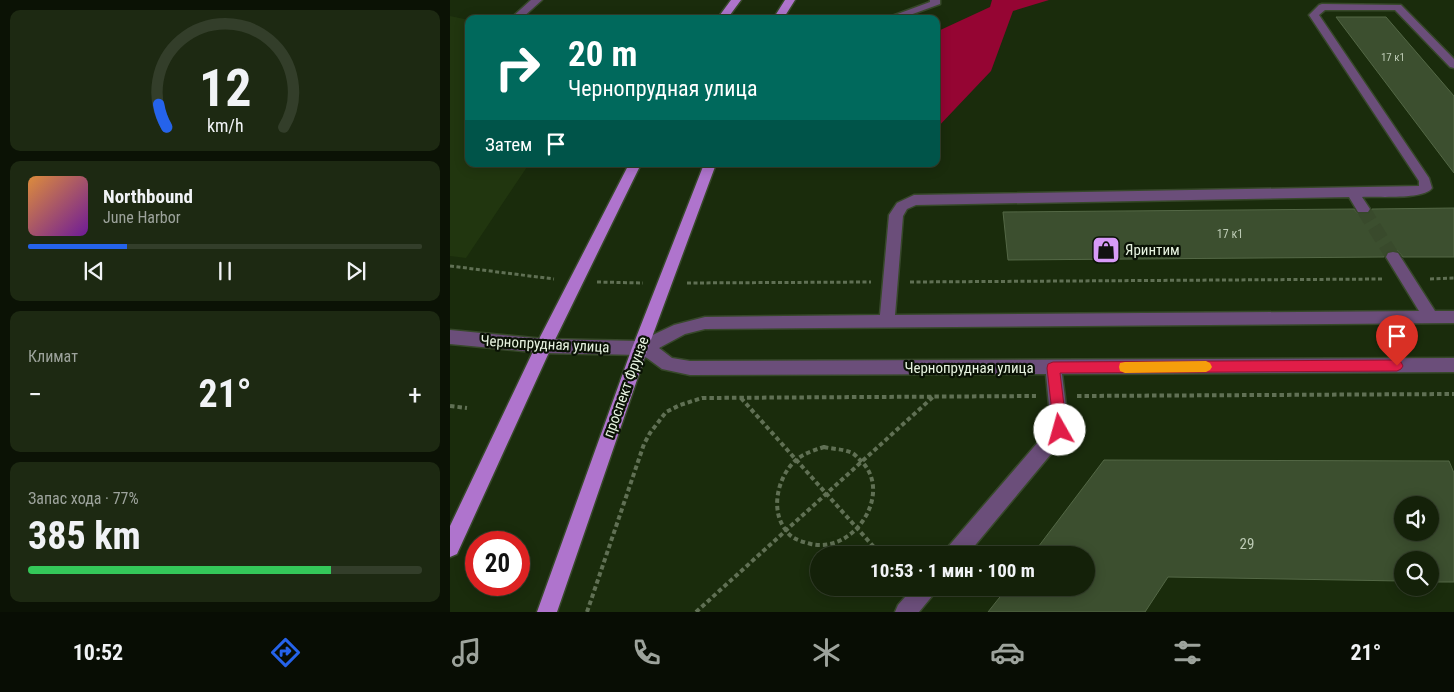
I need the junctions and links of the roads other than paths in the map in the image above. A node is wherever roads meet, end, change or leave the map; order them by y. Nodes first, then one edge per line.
1 (537, 0) edge
2 (736, 0) edge
3 (790, 0) edge
4 (935, 0) edge
5 (1396, 4) edge
6 (520, 15) edge
7 (725, 15) edge
8 (781, 15) edge
9 (901, 15) edge
10 (1454, 65) edge
11 (633, 167) edge
12 (709, 167) edge
13 (1353, 192) junction
14 (1363, 209) tunnel mouth
15 (1393, 257) tunnel mouth
16 (1431, 317) junction
17 (1454, 317) edge
18 (887, 322) junction
19 (450, 337) edge
20 (544, 346) junction
21 (640, 348) junction
22 (1454, 365) edge
23 (1053, 368) junction
24 (962, 546) edge
25 (450, 547) edge
26 (919, 596) edge
27 (547, 612) edge
28 (905, 612) edge

1 - 6 street
2 - 7 main road
3 - 8 main road
4 - 9 street
5 - 10 street
5 - 13 street
11 - 20 main road
12 - 21 main road, проспект Фрунзе
13 - 14 street
13 - 18 street
15 - 16 street
16 - 17 street, Чернопрудная улица
16 - 18 street, Чернопрудная улица
18 - 21 street, Чернопрудная улица
19 - 20 street, Чернопрудная улица
20 - 21 street, Чернопрудная улица
20 - 25 main road
21 - 23 street, Чернопрудная улица
21 - 27 main road, проспект Фрунзе
22 - 23 street, Чернопрудная улица
23 - 24 street
26 - 28 street

